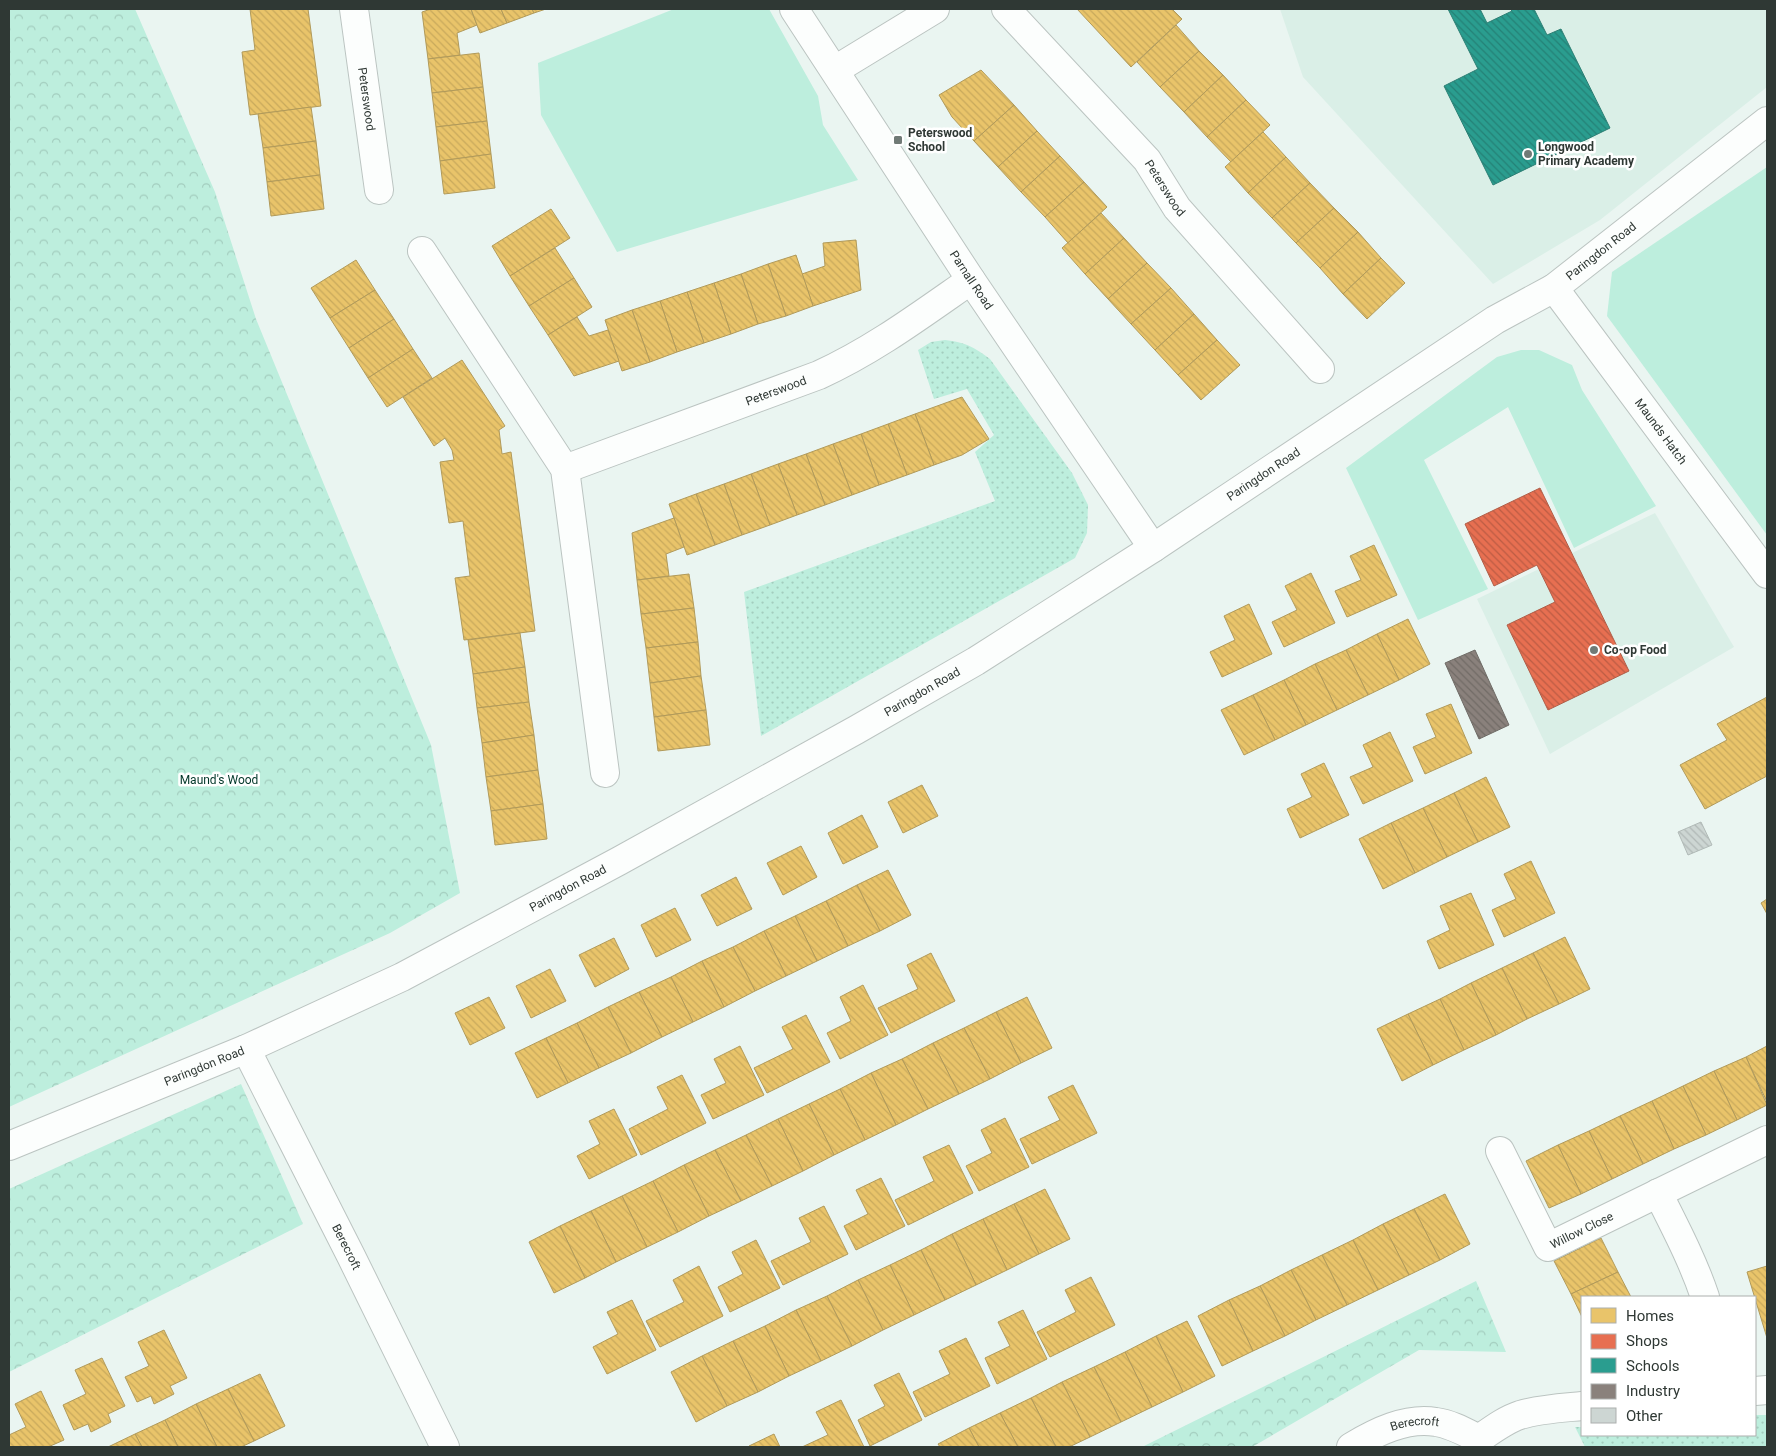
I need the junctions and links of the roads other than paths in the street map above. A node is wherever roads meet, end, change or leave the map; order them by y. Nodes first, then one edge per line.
1 (354, 9) edge
2 (794, 9) edge
3 (935, 9) edge
4 (1006, 9) edge
5 (835, 70) junction
6 (1767, 121) edge
7 (379, 190) dead end
8 (422, 251) dead end
9 (971, 280) junction
10 (1554, 288) junction
11 (1320, 369) dead end
12 (565, 469) junction
13 (1153, 548) junction
14 (1767, 574) edge
15 (606, 773) dead end
16 (246, 1049) junction
17 (1767, 1140) edge
18 (9, 1146) edge
19 (1500, 1150) dead end
20 (1658, 1193) junction
21 (1705, 1296) edge
22 (1581, 1406) edge
23 (1476, 1443) edge
24 (445, 1447) edge
25 (1351, 1447) edge

1 - 7 street, Peterswood
2 - 5 street, Parnall Road
3 - 5 street
4 - 11 street, Peterswood
5 - 9 street, Parnall Road
6 - 10 street, Paringdon Road
8 - 12 street
9 - 12 street, Peterswood
9 - 13 street, Parnall Road
10 - 13 street, Paringdon Road
10 - 14 street, Maunds Hatch
12 - 15 street
13 - 16 street, Paringdon Road
16 - 18 street, Paringdon Road
16 - 24 street, Berecroft
17 - 20 street, Willow Close
19 - 20 street, Willow Close
20 - 21 street
22 - 23 street, Berecroft
23 - 25 street, Berecroft

